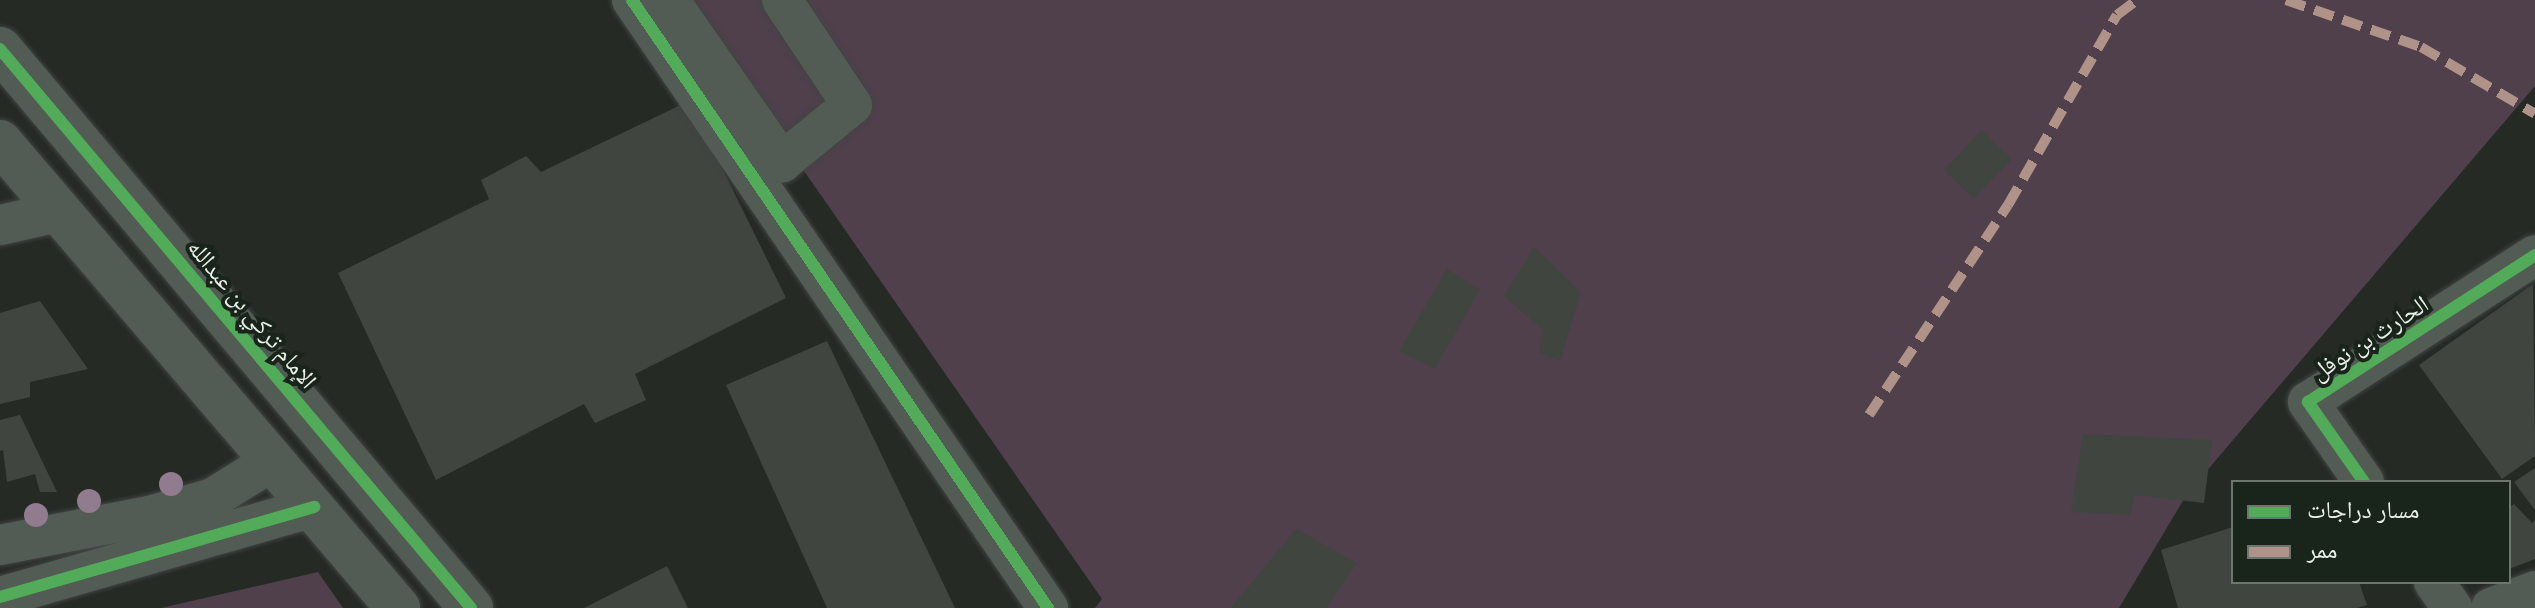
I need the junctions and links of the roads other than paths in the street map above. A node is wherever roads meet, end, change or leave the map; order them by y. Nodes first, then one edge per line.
1 (632, 0) edge
2 (669, 0) edge
3 (782, 0) edge
4 (0, 49) edge
5 (0, 142) edge
6 (58, 212) junction
7 (0, 225) edge
8 (2535, 255) edge
9 (274, 460) junction
10 (2363, 480) edge
11 (314, 507) junction
12 (0, 545) edge
13 (2435, 584) edge
14 (2535, 591) edge
15 (0, 597) edge
16 (398, 608) edge
17 (471, 608) edge
18 (1048, 608) edge
19 (2452, 608) edge
20 (2491, 608) edge

1 - 18 street
2 - 3 street
4 - 17 street, الإمام تركي بن عبدالله
5 - 6 street
6 - 7 street
6 - 9 street
8 - 10 street, الحارث بن نوفل
9 - 11 street
9 - 12 street
11 - 15 street
11 - 16 street
13 - 19 street
14 - 20 street

